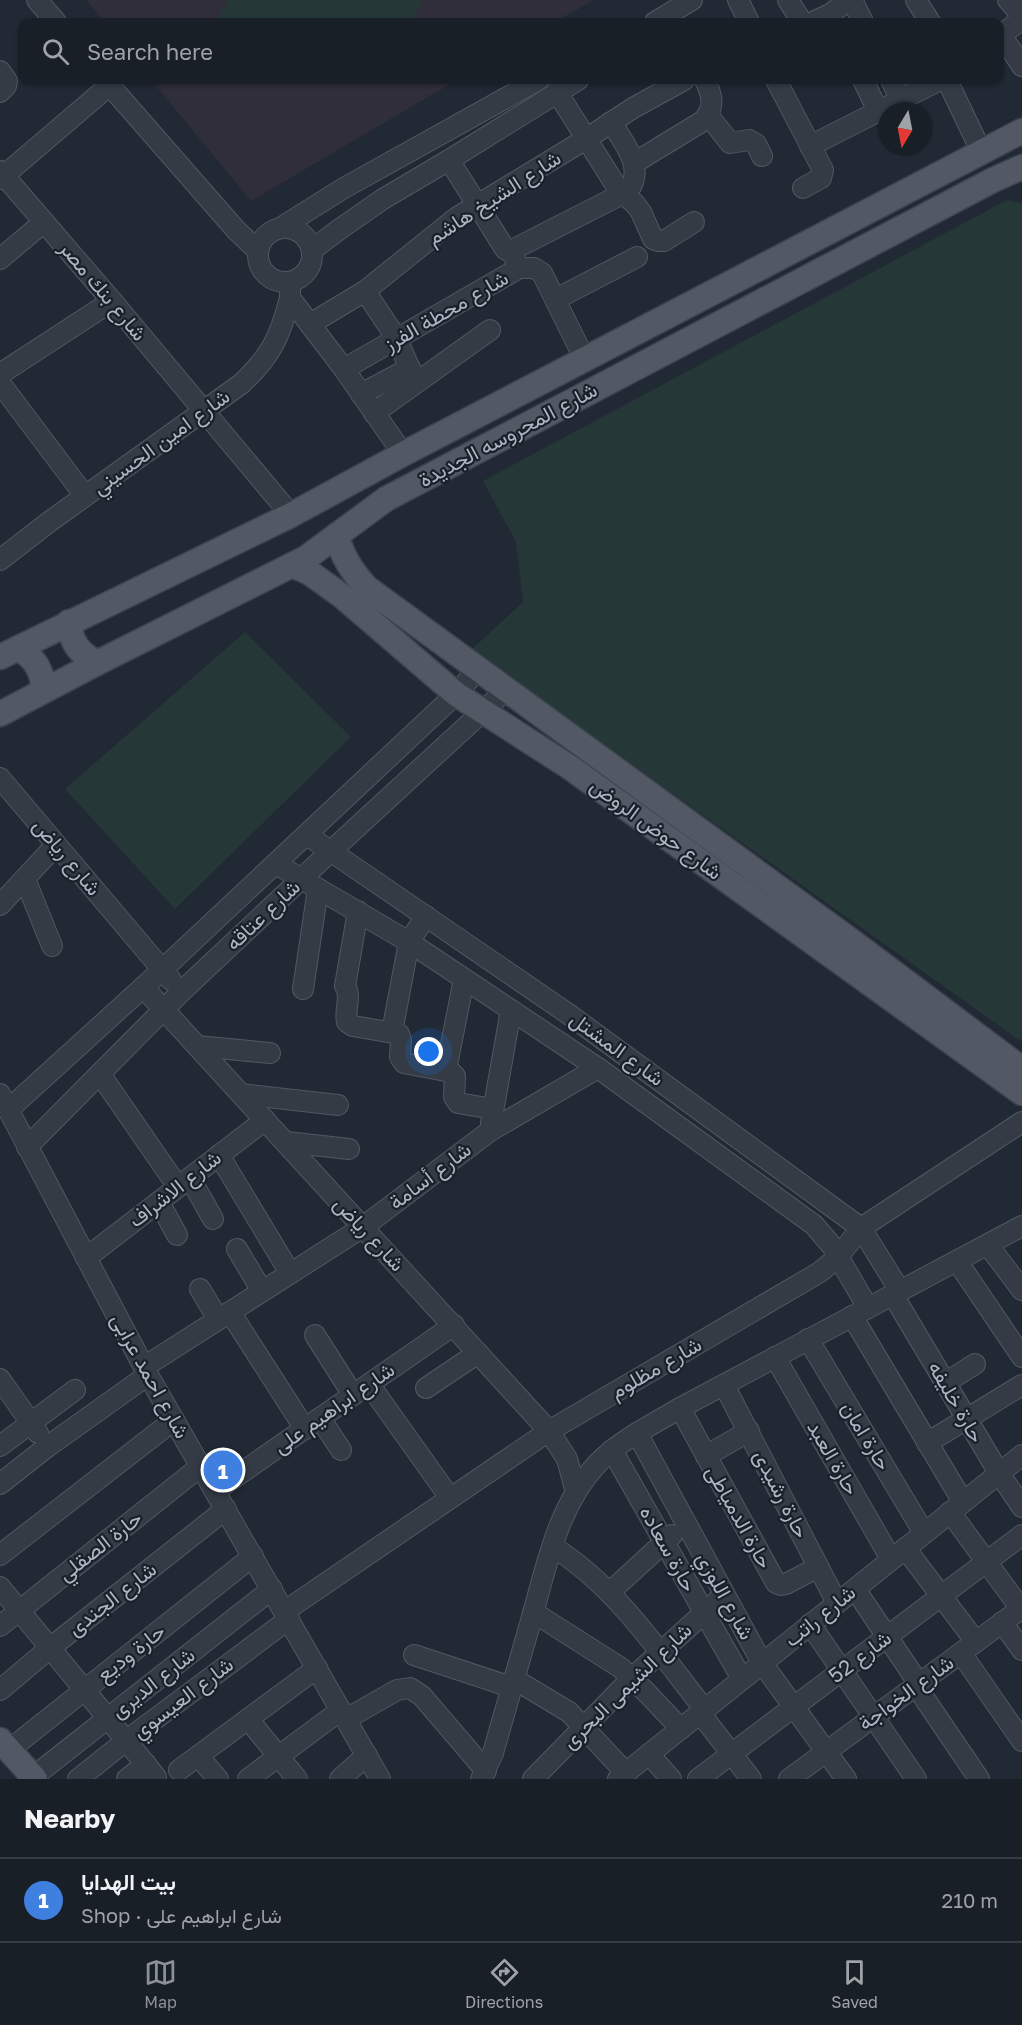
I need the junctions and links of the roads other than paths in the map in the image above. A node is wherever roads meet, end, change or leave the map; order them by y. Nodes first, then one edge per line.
1 (37, 0) edge
2 (692, 0) edge
3 (738, 0) edge
4 (788, 0) edge
5 (851, 0) edge
6 (916, 0) edge
7 (1008, 0) edge
8 (53, 18) edge
9 (662, 18) edge
10 (747, 18) edge
11 (799, 18) edge
12 (828, 18) edge
13 (861, 18) edge
14 (927, 18) edge
15 (1022, 18) edge
16 (1004, 32) edge
17 (1004, 41) edge
18 (1022, 66) edge
19 (0, 71) edge
20 (106, 84) edge
21 (110, 84) edge
22 (531, 84) edge
23 (571, 84) edge
24 (677, 84) edge
25 (707, 84) edge
26 (778, 84) edge
27 (865, 84) edge
28 (893, 84) edge
29 (932, 84) edge
30 (949, 84) edge
31 (0, 92) edge
32 (557, 92) junction
33 (901, 100) junction
34 (898, 102) edge
35 (878, 111) edge
36 (878, 113) edge
37 (708, 116) junction
38 (611, 122) junction
39 (1022, 130) edge
40 (586, 139) junction
41 (810, 146) junction
42 (982, 153) junction
43 (762, 156) dead end
44 (449, 160) junction
45 (634, 163) junction
46 (1022, 167) edge
47 (1, 175) edge
48 (803, 188) dead end
49 (623, 194) junction
50 (477, 205) junction
51 (44, 222) junction
52 (694, 222) dead end
53 (280, 228) junction
54 (257, 250) junction
55 (312, 250) junction
56 (637, 257) dead end
57 (0, 258) edge
58 (515, 261) junction
59 (290, 290) junction
60 (364, 291) junction
61 (556, 299) junction
62 (112, 301) junction
63 (310, 324) junction
64 (490, 330) dead end
65 (397, 339) junction
66 (585, 360) junction
67 (344, 369) junction
68 (0, 374) edge
69 (413, 375) junction
70 (0, 384) edge
71 (361, 394) junction
72 (204, 412) junction
73 (374, 413) junction
74 (403, 454) junction
75 (380, 467) junction
76 (399, 492) junction
77 (86, 496) junction
78 (291, 515) junction
79 (337, 535) junction
80 (0, 560) edge
81 (292, 565) junction
82 (69, 622) junction
83 (9, 653) edge
84 (97, 663) junction
85 (478, 669) junction
86 (44, 690) junction
87 (506, 690) junction
88 (456, 694) junction
89 (482, 711) junction
90 (0, 714) edge
91 (3, 788) edge
92 (307, 835) junction
93 (56, 845) junction
94 (331, 851) junction
95 (276, 864) junction
96 (25, 879) junction
97 (301, 879) junction
98 (318, 888) junction
99 (0, 905) edge
100 (358, 912) junction
101 (426, 916) junction
102 (409, 942) junction
103 (52, 946) dead end
104 (162, 970) junction
105 (464, 979) junction
106 (143, 987) junction
107 (303, 989) dead end
108 (181, 992) junction
109 (920, 1005) junction
110 (164, 1009) junction
111 (511, 1010) junction
112 (567, 1013) junction
113 (392, 1032) junction
114 (549, 1035) junction
115 (197, 1046) junction
116 (270, 1053) dead end
117 (987, 1055) junction
118 (598, 1068) junction
119 (1022, 1069) edge
120 (446, 1070) junction
121 (100, 1074) junction
122 (1022, 1093) edge
123 (241, 1094) junction
124 (4, 1102) edge
125 (338, 1105) dead end
126 (494, 1109) junction
127 (265, 1120) junction
128 (1022, 1122) edge
129 (490, 1131) junction
130 (286, 1142) junction
131 (27, 1148) junction
132 (349, 1149) dead end
133 (219, 1155) junction
134 (184, 1183) junction
135 (159, 1202) junction
136 (213, 1219) dead end
137 (363, 1227) junction
138 (861, 1228) junction
139 (1020, 1231) edge
140 (177, 1235) dead end
141 (988, 1245) junction
142 (237, 1250) dead end
143 (86, 1258) junction
144 (837, 1258) junction
145 (957, 1261) junction
146 (290, 1273) junction
147 (200, 1289) dead end
148 (1022, 1290) edge
149 (262, 1291) junction
150 (897, 1293) junction
151 (860, 1312) junction
152 (224, 1315) junction
153 (454, 1325) junction
154 (315, 1335) dead end
155 (808, 1339) junction
156 (478, 1353) junction
157 (775, 1357) junction
158 (1022, 1357) edge
159 (975, 1364) dead end
160 (146, 1371) junction
161 (0, 1379) edge
162 (945, 1383) junction
163 (724, 1385) junction
164 (1022, 1385) edge
165 (426, 1388) dead end
166 (75, 1390) dead end
167 (361, 1390) junction
168 (680, 1408) junction
169 (967, 1419) junction
170 (174, 1420) junction
171 (31, 1423) junction
172 (313, 1424) junction
173 (549, 1431) junction
174 (748, 1431) junction
175 (637, 1433) junction
176 (927, 1443) junction
177 (0, 1446) edge
178 (47, 1447) junction
179 (341, 1450) dead end
180 (612, 1450) junction
181 (1022, 1455) edge
182 (706, 1456) junction
183 (201, 1466) junction
184 (999, 1473) junction
185 (0, 1484) edge
186 (215, 1491) junction
187 (576, 1492) junction
188 (450, 1498) junction
189 (957, 1507) junction
190 (1022, 1507) edge
191 (226, 1509) junction
192 (686, 1525) junction
193 (924, 1533) junction
194 (1022, 1535) edge
195 (664, 1541) junction
196 (553, 1547) junction
197 (898, 1554) junction
198 (0, 1556) edge
199 (253, 1556) junction
200 (987, 1561) junction
201 (818, 1567) junction
202 (0, 1587) edge
203 (272, 1589) junction
204 (855, 1589) junction
205 (610, 1592) junction
206 (724, 1595) junction
207 (941, 1596) junction
208 (837, 1603) junction
209 (1022, 1608) edge
210 (19, 1610) junction
211 (533, 1612) junction
212 (704, 1613) junction
213 (287, 1615) junction
214 (1002, 1622) junction
215 (810, 1624) junction
216 (0, 1626) edge
217 (887, 1636) junction
218 (50, 1648) junction
219 (968, 1648) junction
220 (1022, 1650) edge
221 (660, 1653) junction
222 (414, 1655) dead end
223 (762, 1663) junction
224 (317, 1668) junction
225 (842, 1670) junction
226 (632, 1678) junction
227 (742, 1679) junction
228 (513, 1683) junction
229 (917, 1685) junction
230 (85, 1689) junction
231 (0, 1690) edge
232 (793, 1707) junction
233 (702, 1712) junction
234 (344, 1714) junction
235 (874, 1717) junction
236 (108, 1718) junction
237 (248, 1719) junction
238 (584, 1726) junction
239 (681, 1729) junction
240 (127, 1740) junction
241 (1022, 1741) edge
242 (827, 1751) junction
243 (731, 1753) junction
244 (650, 1754) junction
245 (366, 1755) junction
246 (198, 1756) junction
247 (278, 1756) junction
248 (20, 1765) edge
249 (179, 1770) dead end
250 (483, 1775) edge
251 (540, 1776) edge
252 (622, 1776) edge
253 (78, 1779) edge
254 (126, 1779) edge
255 (218, 1779) edge
256 (248, 1779) edge
257 (297, 1779) edge
258 (340, 1779) edge
259 (380, 1779) edge
260 (671, 1779) edge
261 (698, 1779) edge
262 (751, 1779) edge
263 (789, 1779) edge
264 (846, 1779) edge
265 (916, 1779) edge
266 (979, 1779) edge

1 - 8 street
2 - 9 street
3 - 10 street
4 - 11 street
5 - 12 street
5 - 13 street
6 - 14 street
7 - 15 street
15 - 16 street
17 - 18 street
19 - 31 street
20 - 47 street
21 - 54 street
22 - 53 street
23 - 32 street
24 - 38 street, شارع الشيخ هاشم
25 - 37 street
26 - 41 street
27 - 35 street
28 - 33 street
29 - 33 street
30 - 42 street
32 - 40 street
32 - 44 street
33 - 34 street
36 - 41 street
37 - 43 street
37 - 45 street
38 - 40 street, شارع الشيخ هاشم
38 - 45 street
39 - 42 main road, شارع المحروسه الجديدة
40 - 49 street
40 - 50 street, شارع الشيخ هاشم
41 - 48 street
42 - 66 main road, شارع المحروسه الجديدة
44 - 50 street
44 - 55 street
45 - 49 street
46 - 76 main road, شارع المحروسه الجديدة
47 - 51 street, شارع بنك مصر
49 - 52 street
49 - 58 street, شارع محطة الفرز
50 - 58 street
50 - 60 street, شارع الشيخ هاشم
51 - 57 street
51 - 62 street, شارع بنك مصر
53 - 54 street
53 - 55 street
54 - 59 street
55 - 59 street
56 - 61 street
58 - 61 street
58 - 65 street, شارع محطة الفرز
59 - 63 street
59 - 72 street, شارع امين الحسيني
60 - 63 street, شارع الشيخ هاشم
60 - 65 street
61 - 66 street
62 - 68 street
62 - 72 street, شارع بنك مصر
63 - 67 street
64 - 69 street
65 - 67 street, شارع محطة الفرز
65 - 69 street
66 - 74 main road, شارع المحروسه الجديدة
67 - 71 street
69 - 71 street
69 - 73 street
70 - 77 street
71 - 73 street
72 - 77 street, شارع امين الحسيني
72 - 78 street, شارع بنك مصر
73 - 74 street
74 - 75 main road, شارع المحروسه الجديدة
75 - 76 main road
75 - 78 main road, شارع المحروسه الجديدة
76 - 79 main road, شارع المحروسه الجديدة
77 - 80 street, شارع امين الحسيني
78 - 82 main road, شارع المحروسه الجديدة
79 - 81 main road, شارع المحروسه الجديدة
79 - 85 main road, شارع حوض الروض
81 - 84 main road, شارع المحروسه الجديدة
81 - 88 main road, شارع حوض الروض
82 - 83 main road, شارع المحروسه الجديدة
82 - 84 main road
83 - 86 main road
84 - 86 main road, شارع المحروسه الجديدة
85 - 87 main road, شارع حوض الروض
85 - 88 street, شارع عتاقه
86 - 90 main road, شارع المحروسه الجديدة
87 - 89 street, شارع عتاقه
87 - 109 main road, شارع حوض الروض
88 - 89 main road, شارع حوض الروض
88 - 92 street, شارع عتاقه
89 - 94 street, شارع عتاقه
89 - 109 main road, شارع حوض الروض
91 - 93 street, شارع رياض
92 - 94 street, شارع المشتل
92 - 95 street, شارع عتاقه
93 - 96 street
93 - 104 street, شارع رياض
94 - 97 street, شارع عتاقه
94 - 101 street, شارع المشتل
95 - 97 street, شارع المشتل
95 - 104 street, شارع عتاقه
96 - 99 street
96 - 103 street
97 - 98 street, شارع المشتل
97 - 108 street, شارع عتاقه
98 - 100 street, شارع المشتل
98 - 107 street
100 - 102 street, شارع المشتل
100 - 113 street
101 - 102 street
101 - 112 street, شارع المشتل
102 - 105 street, شارع المشتل
102 - 113 street
104 - 106 street, شارع عتاقه
104 - 108 street, شارع رياض
105 - 111 street, شارع المشتل
105 - 120 street
106 - 110 street, شارع رياض
106 - 124 street, شارع عتاقه
108 - 110 street, شارع عتاقه
109 - 117 main road, شارع حوض الروض
110 - 115 street, شارع رياض
110 - 121 street, شارع عتاقه
111 - 114 street, شارع المشتل
111 - 126 street
112 - 114 street
112 - 138 street, شارع المشتل
113 - 120 street
114 - 118 street, شارع المشتل
115 - 116 street
115 - 123 street, شارع رياض
117 - 119 main road, شارع حوض الروض
117 - 122 main road, شارع حوض الروض
118 - 129 street, شارع أسامة
118 - 144 street, شارع المشتل
120 - 126 street
121 - 131 street, شارع عتاقه
121 - 134 street
123 - 125 street
123 - 127 street, شارع رياض
124 - 131 street, شارع احمد عرابى
126 - 129 street
127 - 130 street, شارع رياض
127 - 133 street, شارع الاشراف
128 - 138 street, شارع مظلوم
129 - 137 street, شارع أسامة
130 - 132 street
130 - 137 street, شارع رياض
131 - 143 street, شارع احمد عرابى
133 - 134 street, شارع الاشراف
133 - 146 street
134 - 135 street, شارع الاشراف
134 - 136 street
135 - 140 street
135 - 143 street, شارع الاشراف
137 - 146 street, شارع أسامة
137 - 153 street, شارع رياض
138 - 144 street, شارع مظلوم
138 - 150 street, شارع المشتل
139 - 141 street
141 - 145 street
141 - 148 street
142 - 149 street
143 - 160 street, شارع احمد عرابى
144 - 151 street, شارع المشتل
144 - 173 street, شارع مظلوم
145 - 150 street
145 - 158 street
146 - 149 street, شارع أسامة
147 - 152 street
149 - 152 street, شارع أسامة
150 - 151 street
150 - 162 street, حارة خليفه
151 - 155 street
151 - 176 street, شارع المشتل
152 - 160 street, شارع أسامة
152 - 172 street
153 - 156 street, شارع رياض
153 - 167 street, شارع ابراهيم على
154 - 167 street
155 - 157 street
155 - 193 street, حارة امان
156 - 165 street
156 - 173 street, شارع رياض
157 - 163 street
157 - 197 street, حارة العبد
159 - 162 street
160 - 170 street, شارع احمد عرابى
160 - 178 street, شارع أسامة
161 - 171 street
162 - 169 street, حارة خليفه
163 - 168 street
163 - 174 street, حارة رشيدى
164 - 169 street
166 - 171 street
167 - 172 street, شارع ابراهيم على
167 - 188 street
168 - 175 street
168 - 182 street, حارة الدمياطى
169 - 176 street
169 - 184 street, حارة خليفه
170 - 183 street, شارع احمد عرابى
170 - 198 street
171 - 177 street
171 - 178 street
172 - 179 street
172 - 186 street, شارع ابراهيم على
173 - 187 street, شارع رياض
173 - 188 street, شارع مظلوم
174 - 182 street
174 - 201 street, حارة رشيدى
175 - 180 street
175 - 192 street, شارع اللوزي
176 - 189 street, شارع المشتل
178 - 185 street, شارع أسامة
180 - 187 street
180 - 195 street, حارة سعاده
181 - 184 street, شارع راتب
182 - 201 street, حارة الدمياطى
183 - 186 street, شارع احمد عرابى
183 - 210 street, حارة الصقلي
184 - 189 street, شارع راتب
184 - 190 street, حارة خليفه
186 - 191 street, شارع احمد عرابى
187 - 196 street
188 - 213 street, شارع مظلوم
189 - 193 street, شارع راتب
189 - 200 street, شارع المشتل
191 - 199 street, شارع احمد عرابى
191 - 218 street, شارع الجندى
192 - 195 street
192 - 206 street, شارع اللوزي
193 - 197 street, شارع راتب
194 - 200 street, شارع 52
195 - 205 street
195 - 212 street, حارة سعاده
196 - 205 street
196 - 211 street
197 - 204 street, شارع راتب
197 - 207 street, حارة العبد
199 - 203 street, شارع احمد عرابى
199 - 230 street, حارة وديع
200 - 207 street, شارع 52
200 - 209 street, شارع المشتل
201 - 208 street, حارة رشيدى
202 - 210 street
203 - 213 street, شارع احمد عرابى
203 - 236 street, شارع الديرى
204 - 208 street, شارع راتب
204 - 217 street
205 - 221 street
206 - 212 street, شارع الشيمى البحرى
206 - 223 street, شارع اللوزي
207 - 217 street, شارع 52
207 - 219 street, حارة العبد
208 - 215 street, شارع راتب
209 - 214 street, شارع الخواجة
210 - 216 street, حارة الصقلي
210 - 218 street
211 - 226 street
211 - 228 street
212 - 221 street, شارع الشيمى البحرى
212 - 227 street, حارة سعاده
213 - 224 street, شارع احمد عرابى
213 - 240 street, شارع العيسوي
214 - 219 street, شارع الخواجة
214 - 220 street
215 - 223 street, شارع راتب
215 - 225 street
217 - 225 street, شارع 52
217 - 229 street
218 - 230 street
218 - 231 street, شارع الجندى
219 - 229 street, شارع الخواجة
219 - 241 street, حارة العبد
221 - 226 street, شارع الشيمى البحرى
221 - 233 street
222 - 228 street
223 - 227 street, شارع راتب
223 - 232 street, شارع اللوزي
224 - 234 street, شارع احمد عرابى
224 - 237 street
225 - 232 street, شارع 52
225 - 235 street
226 - 238 street, شارع الشيمى البحرى
226 - 239 street
227 - 233 street, شارع راتب
228 - 238 street
228 - 250 street
229 - 235 street, شارع الخواجة
229 - 266 street
230 - 236 street
230 - 248 street, حارة وديع
232 - 242 street, شارع اللوزي
232 - 243 street, شارع 52
233 - 239 street, شارع راتب
233 - 243 street
234 - 245 street, شارع احمد عرابى
234 - 247 street
234 - 250 street
235 - 242 street, شارع الخواجة
235 - 265 street
236 - 240 street
236 - 248 street, شارع الديرى
237 - 246 street
237 - 247 street
238 - 251 street, شارع الشيمى البحرى
238 - 252 street
239 - 244 street, شارع راتب
240 - 253 street, شارع العيسوي
240 - 254 street
242 - 263 street, شارع الخواجة
242 - 264 street, شارع اللوزي
243 - 261 street, شارع 52
243 - 262 street
244 - 252 street, شارع راتب
244 - 260 street
245 - 258 street
245 - 259 street, شارع احمد عرابى
246 - 249 street
246 - 255 street
247 - 256 street
247 - 257 street

